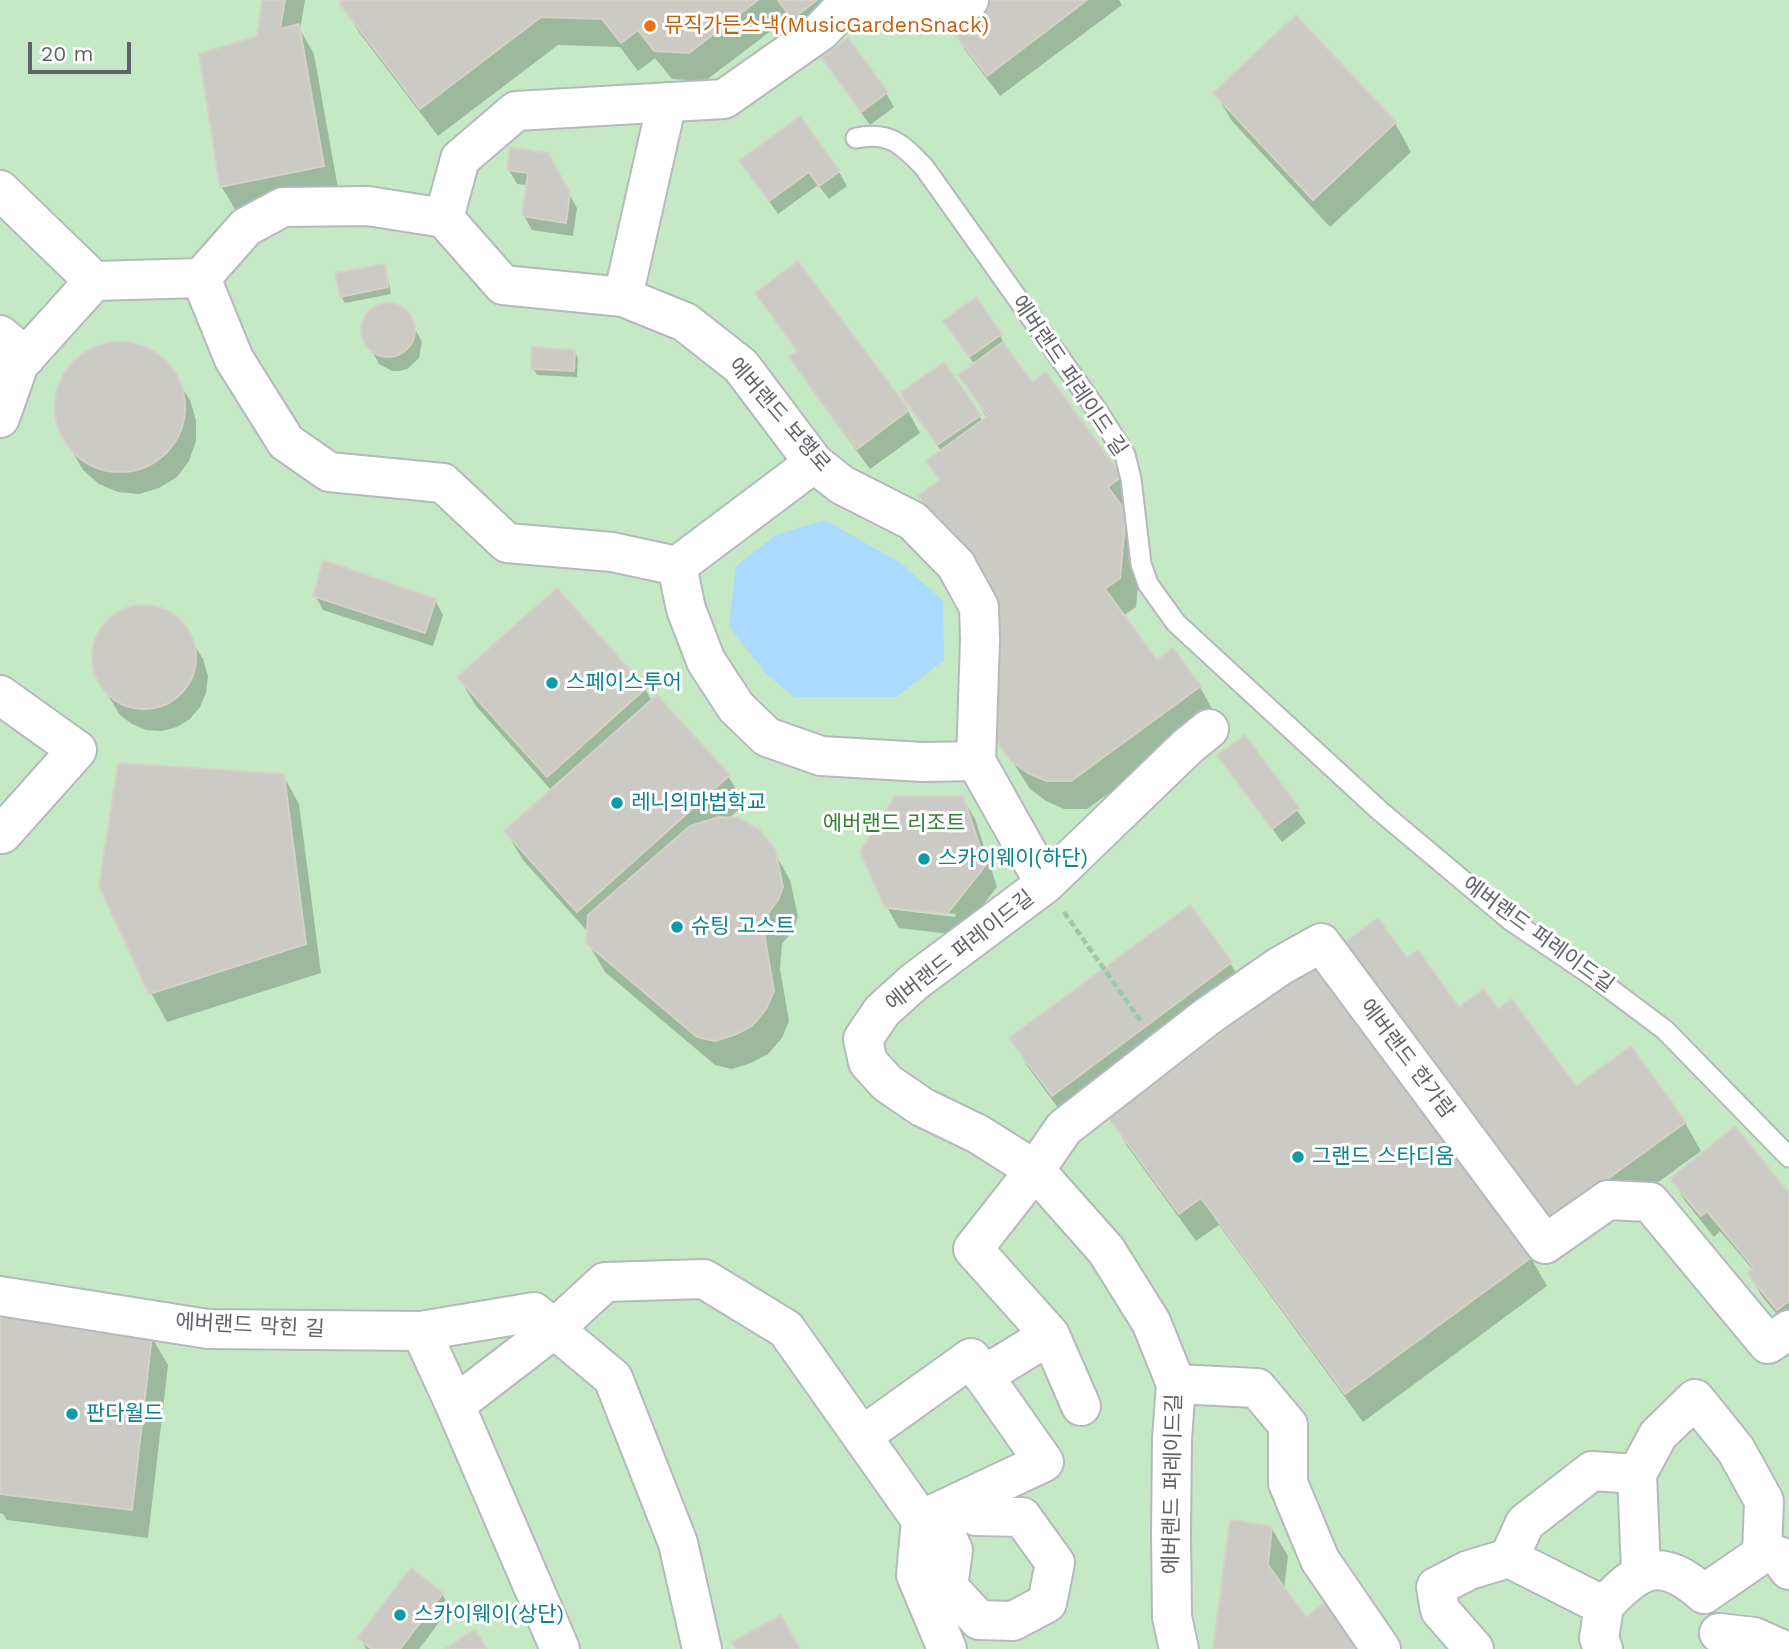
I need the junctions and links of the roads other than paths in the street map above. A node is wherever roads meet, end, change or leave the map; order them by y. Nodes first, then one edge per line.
1 (969, 0) edge
2 (849, 2) edge
3 (667, 102) junction
4 (856, 138) dead end
5 (0, 190) edge
6 (444, 218) junction
7 (201, 278) junction
8 (94, 281) junction
9 (623, 297) junction
10 (13, 346) edge
11 (2, 407) edge
12 (814, 463) junction
13 (677, 566) junction
14 (1249, 692) joint
15 (0, 695) edge
16 (1209, 729) dead end
17 (976, 761) junction
18 (2, 834) dead end
19 (1045, 884) junction
20 (1789, 1157) edge
21 (1035, 1170) junction
22 (0, 1296) edge
23 (554, 1329) junction
24 (1789, 1330) edge
25 (421, 1331) junction
26 (1049, 1335) junction
27 (983, 1376) junction
28 (1176, 1384) junction
29 (456, 1405) junction
30 (1081, 1406) dead end
31 (862, 1436) junction
32 (1637, 1474) junction
33 (929, 1516) junction
34 (976, 1516) dead end
35 (1780, 1557) edge
36 (1509, 1558) junction
37 (1641, 1572) junction
38 (1704, 1594) junction
39 (1604, 1606) junction
40 (941, 1637) edge
41 (1717, 1641) edge
42 (560, 1649) edge
43 (702, 1649) edge
44 (974, 1649) edge
45 (1179, 1649) edge
46 (1381, 1649) edge
47 (1474, 1649) edge
48 (1603, 1649) edge
49 (1781, 1649) edge

1 - 2 street
2 - 3 street
3 - 6 street
3 - 9 street
4 - 14 lane, 에버랜드 퍼레이드 길
5 - 8 street
6 - 7 street
6 - 9 street, 에버랜드 보행로
7 - 8 street
7 - 13 street
8 - 10 street
9 - 12 street, 에버랜드 보행로
10 - 11 street
12 - 13 street
12 - 17 street, 에버랜드 보행로
13 - 17 street
14 - 20 lane, 에버랜드 퍼레이드길
15 - 18 street
16 - 19 street, 에버랜드 퍼레이드길
17 - 19 street
19 - 21 street, 에버랜드 퍼레이드길
21 - 24 street, 에버랜드 한가람
21 - 26 street, 에버랜드 한가람
21 - 28 street, 에버랜드 퍼레이드길
22 - 25 street, 에버랜드 막힌 길
23 - 25 street, 에버랜드 막힌 길
23 - 29 street
23 - 31 street
23 - 43 street, 에버랜드 막힌 길
25 - 29 street
26 - 27 street
26 - 30 street
27 - 31 street
27 - 33 street
28 - 45 street, 에버랜드 퍼레이드길
28 - 46 street
29 - 42 street
31 - 33 street
32 - 35 street
32 - 36 street
32 - 37 street
33 - 34 street
33 - 40 street
35 - 38 street
36 - 39 street
36 - 47 street
37 - 38 street
37 - 39 street
38 - 41 street
39 - 48 street
40 - 44 street
41 - 49 street

